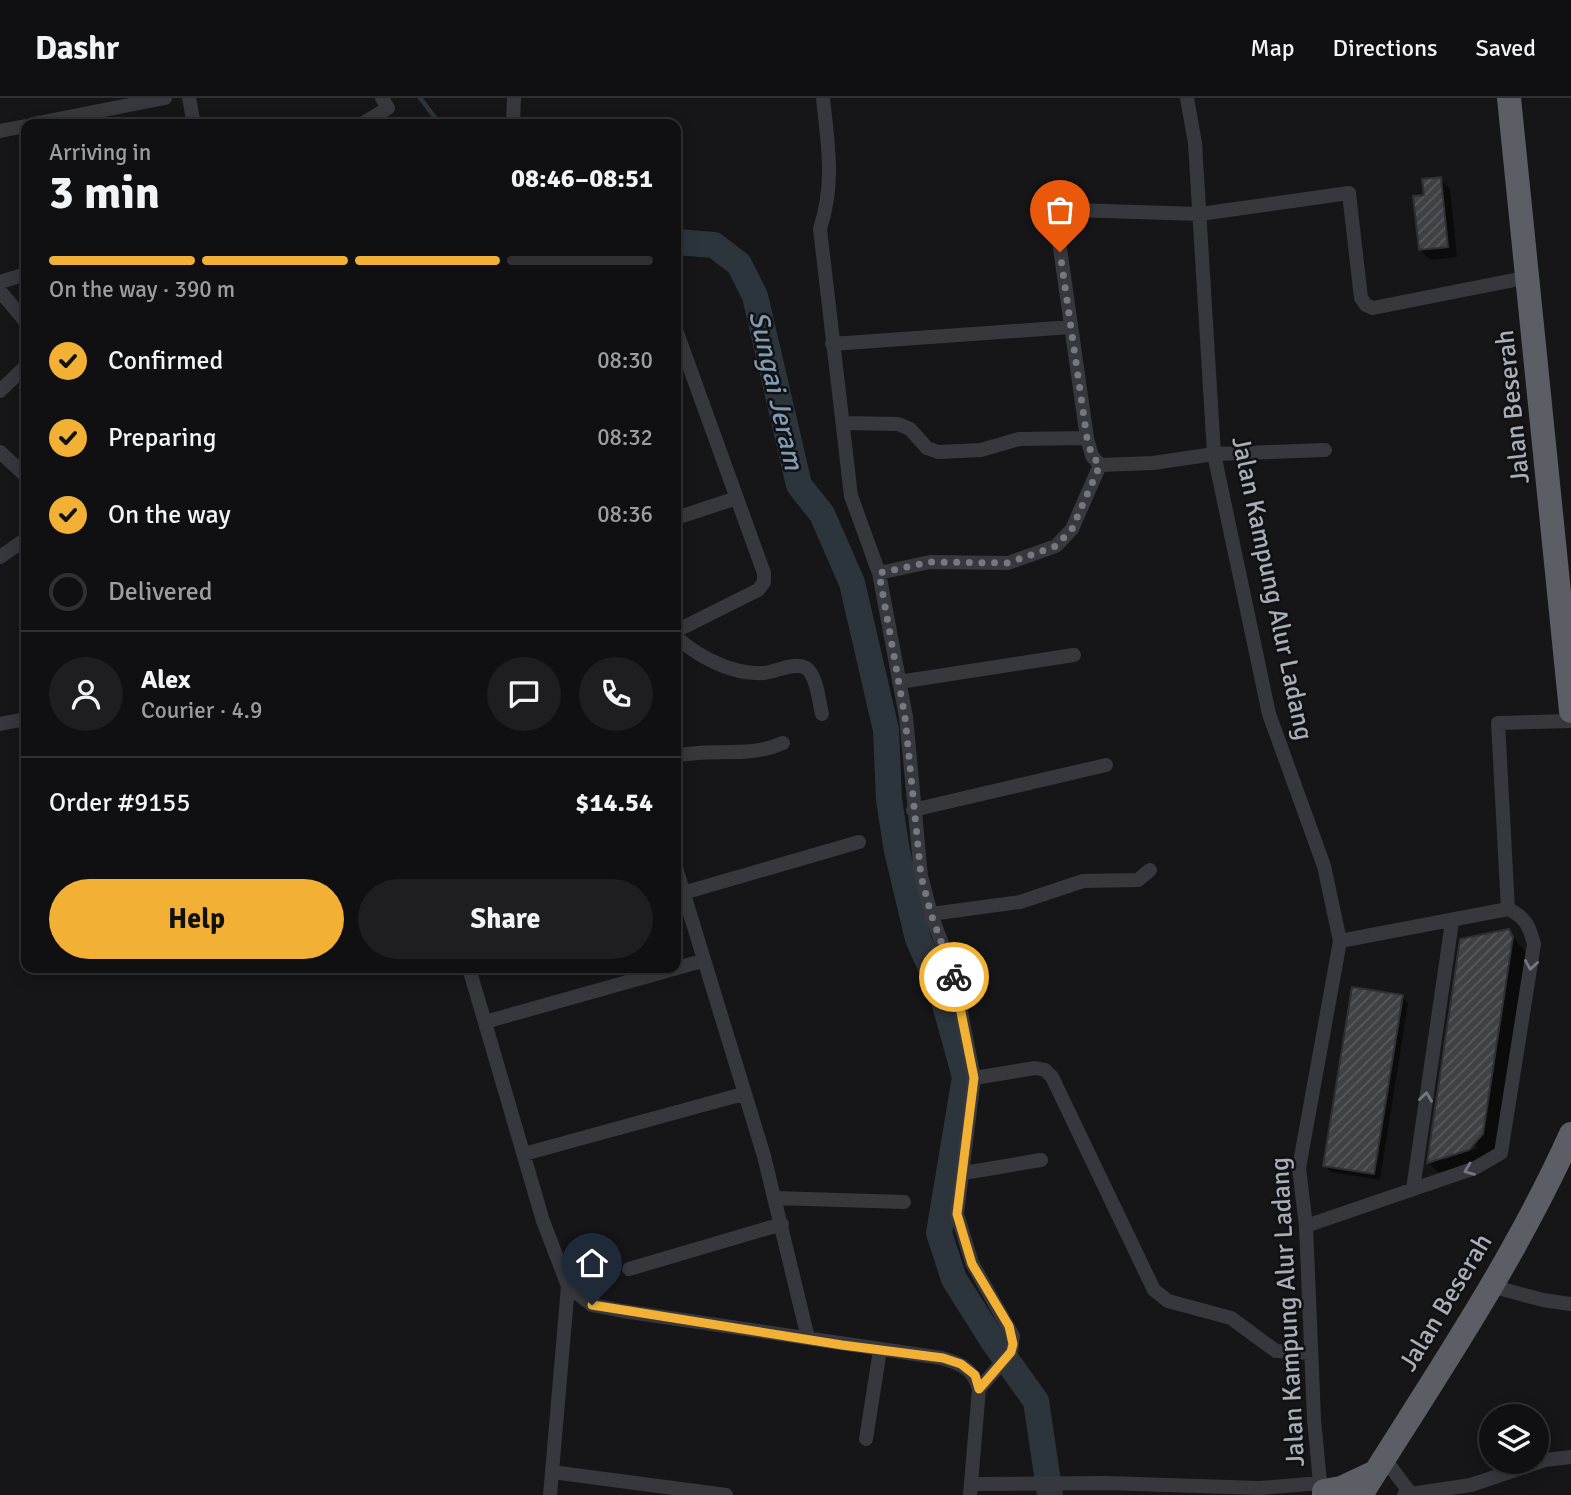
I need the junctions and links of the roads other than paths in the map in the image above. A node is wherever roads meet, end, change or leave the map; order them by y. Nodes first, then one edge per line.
1 (164, 98) edge
2 (189, 98) edge
3 (382, 98) edge
4 (514, 98) edge
5 (823, 98) edge
6 (1187, 98) edge
7 (1509, 98) edge
8 (58, 119) edge
9 (193, 119) edge
10 (370, 119) edge
11 (513, 119) edge
12 (21, 127) edge
13 (0, 131) edge
14 (1200, 214) junction
15 (21, 276) edge
16 (1529, 277) junction
17 (0, 282) edge
18 (0, 291) edge
19 (21, 316) edge
20 (1071, 327) junction
21 (681, 344) edge
22 (832, 344) junction
23 (21, 371) edge
24 (0, 391) edge
25 (844, 423) junction
26 (1087, 438) junction
27 (1325, 450) dead end
28 (0, 452) edge
29 (1214, 454) junction
30 (1100, 465) junction
31 (21, 471) edge
32 (737, 498) junction
33 (681, 516) edge
34 (21, 542) edge
35 (0, 557) edge
36 (879, 573) junction
37 (681, 628) edge
38 (681, 641) edge
39 (1074, 655) dead end
40 (899, 682) junction
41 (1571, 711) edge
42 (822, 714) dead end
43 (21, 720) edge
44 (1571, 721) edge
45 (0, 724) edge
46 (783, 743) dead end
47 (681, 756) edge
48 (1105, 765) dead end
49 (913, 810) junction
50 (859, 842) dead end
51 (1150, 870) dead end
52 (681, 886) edge
53 (683, 893) junction
54 (1507, 909) junction
55 (931, 914) junction
56 (1452, 922) junction
57 (1340, 941) junction
58 (702, 961) junction
59 (681, 967) edge
60 (470, 973) edge
61 (659, 973) edge
62 (485, 1022) junction
63 (974, 1078) junction
64 (743, 1094) junction
65 (1571, 1134) edge
66 (524, 1154) junction
67 (1041, 1160) dead end
68 (964, 1173) junction
69 (1413, 1189) junction
70 (775, 1198) junction
71 (904, 1202) dead end
72 (782, 1224) junction
73 (1306, 1226) junction
74 (629, 1269) dead end
75 (568, 1286) junction
76 (1491, 1286) junction
77 (1571, 1304) edge
78 (808, 1338) junction
79 (880, 1350) junction
80 (1310, 1353) junction
81 (979, 1389) junction
82 (866, 1439) dead end
83 (1571, 1457) edge
84 (1380, 1465) junction
85 (552, 1472) junction
86 (970, 1490) edge
87 (1323, 1491) edge
88 (1443, 1493) edge
89 (1408, 1494) edge
90 (550, 1495) edge
91 (726, 1495) edge
92 (1361, 1495) edge

1 - 8 street
2 - 9 street
3 - 10 street
4 - 11 street
5 - 22 street
6 - 14 street, Jalan Kampung Alur Ladang
7 - 16 highway, Jalan Beserah
12 - 13 street
14 - 16 street
14 - 20 street
14 - 29 street, Jalan Kampung Alur Ladang
15 - 17 street
16 - 41 highway, Jalan Beserah
18 - 19 street
20 - 22 street
20 - 26 street
21 - 32 street
22 - 25 street
23 - 24 street
25 - 26 street
25 - 36 street
26 - 30 street
27 - 29 street
28 - 31 street
29 - 30 street
29 - 57 street, Jalan Kampung Alur Ladang
30 - 36 street
32 - 33 street
32 - 37 street
34 - 35 street
36 - 40 street
38 - 42 street
39 - 40 street
40 - 49 street
43 - 45 street
44 - 54 street
46 - 47 street
48 - 49 street
49 - 55 street
50 - 53 street
51 - 55 street
52 - 53 street
53 - 58 street
54 - 56 street
54 -> 69 street
55 - 63 street
56 - 57 street
69 -> 56 street
57 - 73 street, Jalan Kampung Alur Ladang
58 - 59 street
58 - 64 street
60 - 62 street
61 - 62 street
62 - 66 street
63 - 68 street
63 - 80 street
64 - 66 street
64 - 70 street
65 - 76 highway, Jalan Beserah
66 - 75 street
67 - 68 street
68 - 81 street
69 - 73 street
70 - 71 street
70 - 72 street
72 - 74 street
72 - 78 street
73 - 80 street, Jalan Kampung Alur Ladang
75 - 78 street
75 - 85 street
76 - 77 street
76 - 84 highway, Jalan Beserah
78 - 79 street
79 - 81 street
79 - 82 street
80 - 87 street, Jalan Kampung Alur Ladang
81 - 86 street
83 - 88 street
84 - 87 highway
84 - 89 street
84 - 92 highway, Jalan Beserah
85 - 90 street
85 - 91 street
86 - 87 street
88 - 89 street

